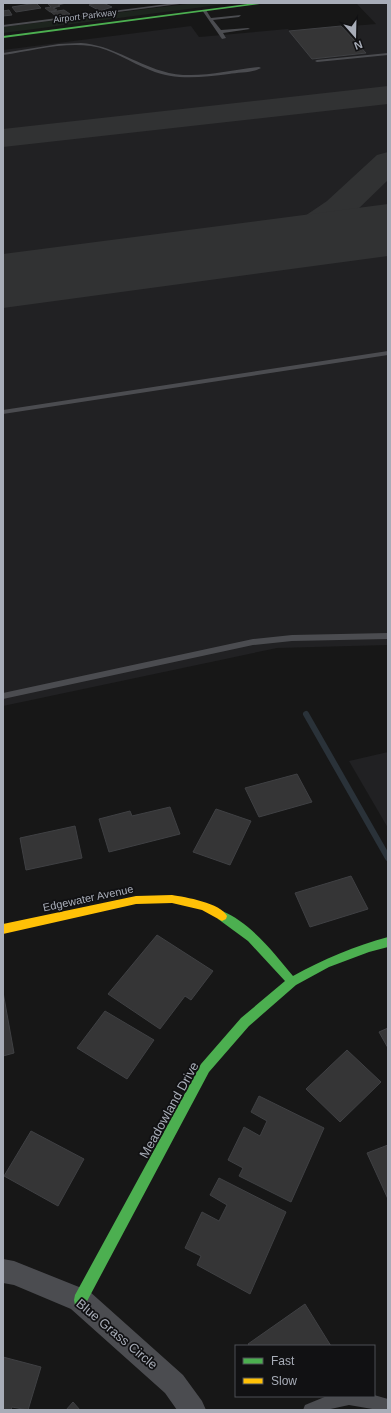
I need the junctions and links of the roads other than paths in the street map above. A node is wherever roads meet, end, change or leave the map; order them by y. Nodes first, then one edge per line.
1 (185, 3) edge
2 (265, 3) edge
3 (204, 11) junction
4 (239, 16) dead end
5 (210, 19) junction
6 (3, 26) edge
7 (248, 29) dead end
8 (220, 32) junction
9 (3, 37) edge
10 (224, 38) dead end
11 (3, 54) edge
12 (388, 54) edge
13 (317, 61) dead end
14 (259, 68) dead end
15 (388, 353) edge
16 (3, 412) edge
17 (388, 636) edge
18 (3, 696) edge
19 (3, 929) edge
20 (388, 942) edge
21 (292, 982) junction
22 (3, 1272) edge
23 (80, 1300) junction
24 (388, 1406) edge
25 (193, 1410) edge
26 (310, 1410) edge

1 - 6 lane
2 - 3 street, Airport Parkway
3 - 5 lane
3 - 9 street, Airport Parkway
4 - 5 lane
5 - 8 lane
7 - 8 lane
8 - 10 lane
11 - 14 lane
12 - 13 lane
15 - 16 lane
17 - 18 lane
19 - 21 street, Edgewater Avenue
20 - 21 street, Meadowland Drive
21 - 23 street, Meadowland Drive
22 - 23 street, Blue Grass Circle
23 - 25 street, Blue Grass Circle
24 - 26 lane

